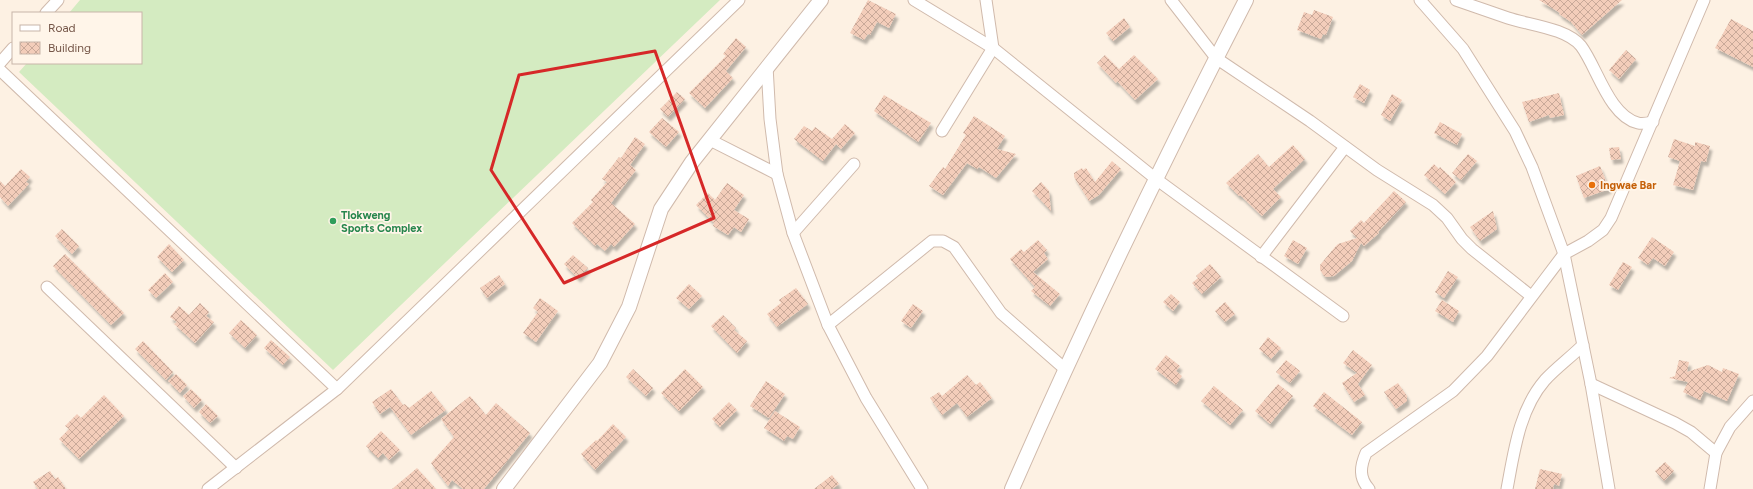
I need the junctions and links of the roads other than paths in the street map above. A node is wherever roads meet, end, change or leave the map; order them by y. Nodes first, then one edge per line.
1 (58, 0) edge
2 (739, 0) edge
3 (820, 0) edge
4 (914, 0) edge
5 (986, 0) edge
6 (1171, 0) edge
7 (1246, 0) edge
8 (1420, 0) edge
9 (1456, 0) edge
10 (1704, 0) edge
11 (47, 12) edge
12 (993, 48) junction
13 (12, 49) edge
14 (1216, 58) junction
15 (0, 62) edge
16 (767, 66) junction
17 (0, 70) edge
18 (1653, 122) junction
19 (942, 131) dead end
20 (710, 140) junction
21 (1345, 147) junction
22 (854, 164) dead end
23 (777, 174) junction
24 (1156, 180) junction
25 (793, 233) junction
26 (1564, 254) junction
27 (1261, 257) junction
28 (47, 287) dead end
29 (1531, 296) junction
30 (1343, 316) dead end
31 (828, 325) junction
32 (1583, 345) junction
33 (1064, 369) junction
34 (1591, 384) junction
35 (337, 389) junction
36 (1753, 401) edge
37 (1716, 453) junction
38 (236, 468) junction
39 (208, 489) edge
40 (504, 489) edge
41 (922, 489) edge
42 (1012, 489) edge
43 (1369, 489) edge
44 (1507, 489) edge
45 (1609, 489) edge
46 (1710, 489) edge

1 - 11 street
2 - 35 street
3 - 16 street
4 - 12 street
5 - 12 street
6 - 14 street
7 - 14 street
8 - 26 street
9 - 18 street
10 - 18 street
12 - 19 street
12 - 24 street
13 - 15 street
14 - 21 street
14 - 24 street
16 - 20 street
16 - 23 street
17 - 35 street
18 - 26 street
20 - 23 street
20 - 40 street
21 - 27 street
21 - 29 street
22 - 25 street
23 - 25 street
24 - 27 street
24 - 33 street
25 - 31 street
26 - 29 street
26 - 32 street
27 - 30 street
28 - 38 street
29 - 43 street
31 - 33 street
31 - 41 street
32 - 34 street
32 - 44 street
33 - 42 street
34 - 37 street
34 - 45 street
35 - 38 street
36 - 37 street
37 - 46 street
38 - 39 street

